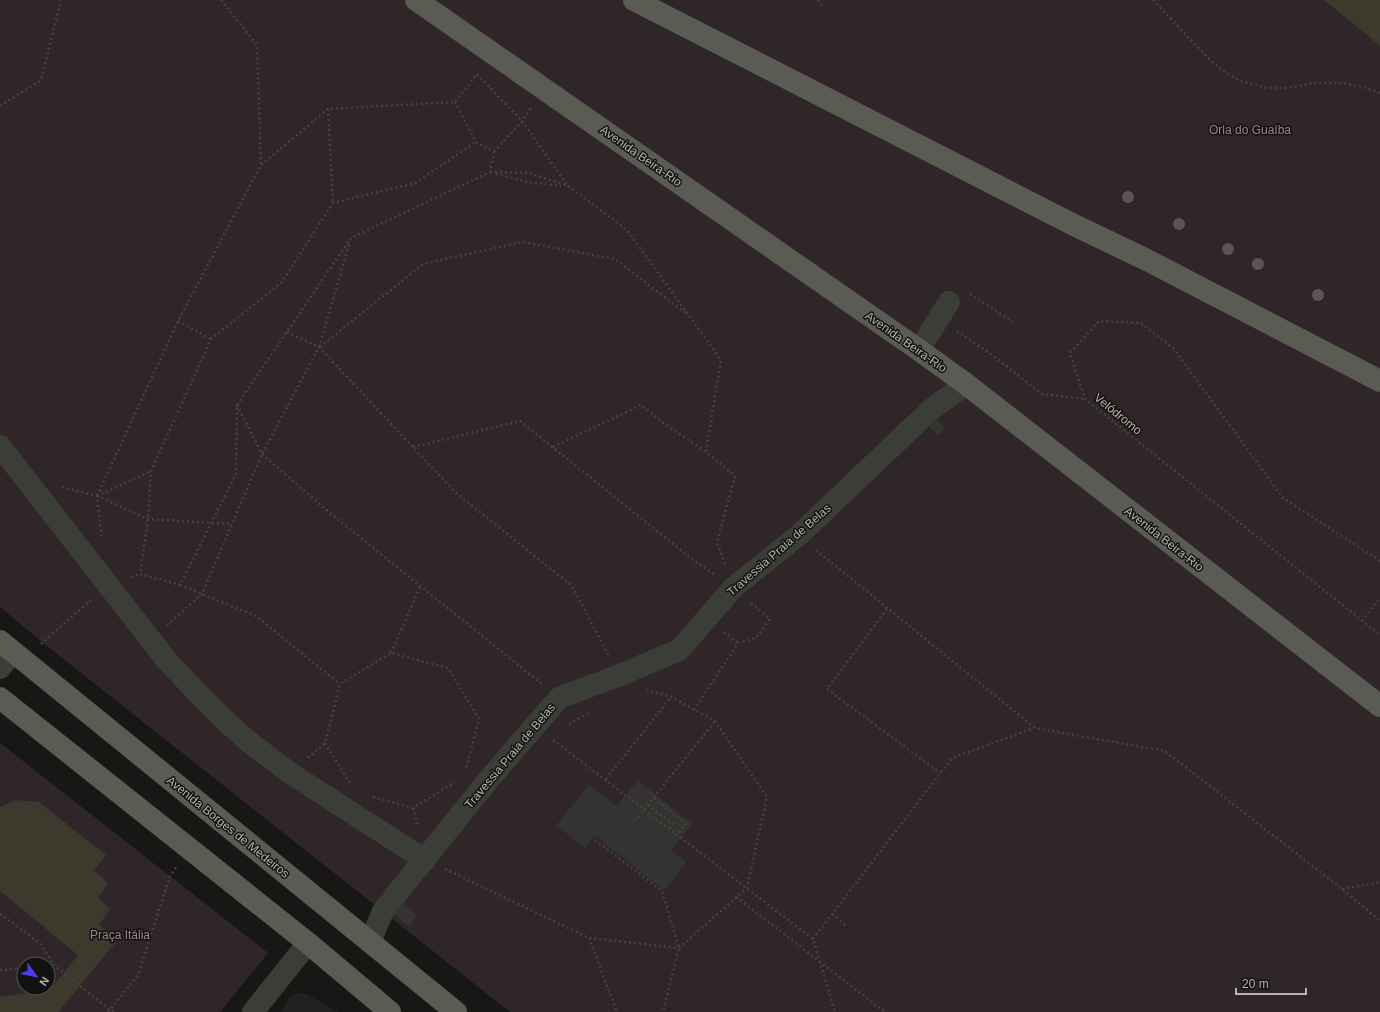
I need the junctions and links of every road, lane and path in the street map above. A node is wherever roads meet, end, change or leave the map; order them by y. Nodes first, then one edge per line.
1 (61, 0) edge
2 (221, 0) edge
3 (416, 0) edge
4 (634, 0) edge
5 (818, 0) edge
6 (1152, 0) edge
7 (823, 7) dead end
8 (1380, 93) edge
9 (455, 102) junction
10 (0, 106) edge
11 (328, 109) junction
12 (522, 121) junction
13 (476, 142) junction
14 (494, 152) junction
15 (261, 165) junction
16 (490, 172) junction
17 (568, 186) junction
18 (332, 203) junction
19 (351, 238) junction
20 (951, 304) junction
21 (690, 317) junction
22 (178, 321) junction
23 (1013, 322) dead end
24 (286, 332) junction
25 (211, 339) junction
26 (319, 347) junction
27 (919, 350) junction
28 (1380, 381) edge
29 (966, 384) junction
30 (1085, 399) junction
31 (237, 405) junction
32 (0, 446) edge
33 (413, 447) junction
34 (553, 447) junction
35 (706, 452) junction
36 (262, 454) junction
37 (151, 472) junction
38 (97, 496) junction
39 (148, 519) junction
40 (212, 522) junction
41 (232, 524) junction
42 (799, 535) junction
43 (1380, 561) edge
44 (108, 585) junction
45 (180, 585) junction
46 (421, 585) junction
47 (734, 587) junction
48 (202, 594) junction
49 (1380, 598) edge
50 (887, 609) junction
51 (1362, 621) junction
52 (1380, 636) edge
53 (150, 640) junction
54 (391, 654) junction
55 (10, 656) edge
56 (620, 675) junction
57 (340, 684) junction
58 (645, 689) dead end
59 (671, 697) junction
60 (0, 698) edge
61 (559, 698) junction
62 (1380, 706) edge
63 (694, 710) junction
64 (715, 721) junction
65 (1035, 728) junction
66 (552, 739) dead end
67 (466, 770) dead end
68 (940, 773) junction
69 (606, 779) junction
70 (459, 780) dead end
71 (352, 788) dead end
72 (370, 797) dead end
73 (654, 798) junction
74 (648, 805) junction
75 (645, 809) junction
76 (635, 821) dead end
77 (669, 828) junction
78 (677, 835) junction
79 (595, 840) dead end
80 (190, 850) junction
81 (433, 864) junction
82 (1380, 882) edge
83 (747, 888) junction
84 (1342, 889) junction
85 (736, 897) junction
86 (0, 914) edge
87 (832, 914) junction
88 (1380, 921) edge
89 (845, 925) dead end
90 (589, 938) junction
91 (813, 939) junction
92 (370, 942) junction
93 (308, 943) junction
94 (680, 948) junction
95 (48, 956) edge
96 (820, 962) junction
97 (56, 966) edge
98 (16, 969) edge
99 (0, 970) edge
100 (109, 1011) edge
101 (116, 1012) edge
102 (253, 1012) edge
103 (390, 1012) edge
104 (456, 1012) edge
105 (617, 1012) edge
106 (664, 1012) edge
107 (835, 1012) edge
108 (884, 1012) edge

1 - 10 path
2 - 15 path
3 - 27 main road, Avenida Beira-Rio
4 - 28 main road
5 - 7 path
6 - 8 path
9 - 11 path
9 - 12 path
9 - 13 path
11 - 15 path
11 - 18 path
12 - 14 path
12 - 17 path
13 - 14 path
13 - 18 path
14 - 16 path
15 - 22 path
16 - 17 path
16 - 17 path
16 - 19 path
17 - 21 path
18 - 25 path
19 - 24 path
19 - 26 path
20 - 23 path
20 - 27 street
20 - 30 path
21 - 26 path
21 - 35 path
22 - 25 path
22 - 38 path
24 - 26 path
24 - 31 path
25 - 37 path
26 - 33 path
26 - 36 path
27 - 29 main road, Avenida Beira-Rio
29 - 42 street, Travessia Praia de Belas
29 - 62 main road, Avenida Beira-Rio
30 - 43 path, Velódromo
30 - 51 path, Velódromo
31 - 36 path
31 - 40 path
32 - 44 street
33 - 34 path
33 - 56 path
34 - 35 path
34 - 47 path
35 - 47 path
36 - 41 path
36 - 46 path
37 - 38 path
37 - 39 path
38 - 39 path
39 - 40 path
39 - 45 path
40 - 41 path
40 - 45 path
41 - 48 path
42 - 47 street, Travessia Praia de Belas
42 - 50 path
44 - 53 street
44 - 55 path
45 - 48 path
46 - 54 path
46 - 61 path
47 - 56 street, Travessia Praia de Belas
47 - 63 path
48 - 53 path
48 - 57 path
49 - 51 path
50 - 65 path
50 - 68 path
51 - 52 path, Velódromo
53 - 81 street
54 - 57 path
54 - 67 path
55 - 92 main road, Avenida Borges de Medeiros
56 - 61 street, Travessia Praia de Belas
57 - 71 path
58 - 59 path
59 - 63 path
59 - 69 path
60 - 80 main road
61 - 81 street, Travessia Praia de Belas
63 - 64 path
64 - 73 path
64 - 83 path
65 - 68 path
65 - 84 path
66 - 69 path
68 - 87 path
69 - 75 path
70 - 72 path
73 - 74 path
73 - 78 path
74 - 75 path
74 - 77 path
75 - 76 path
75 - 77 path
77 - 78 path
78 - 83 path
79 - 94 path
80 - 93 main road
80 - 100 path
81 - 90 path
81 - 92 street, Travessia Praia de Belas
82 - 84 path
83 - 85 path
83 - 91 path
84 - 88 path
85 - 94 path
85 - 96 path
86 - 95 path
87 - 89 path
87 - 91 path
90 - 94 path
90 - 105 path
91 - 96 path
92 - 104 main road, Avenida Borges de Medeiros
93 - 102 street
93 - 103 main road
94 - 106 path
96 - 107 path
96 - 108 path
97 - 100 path
98 - 99 path
100 - 101 path

